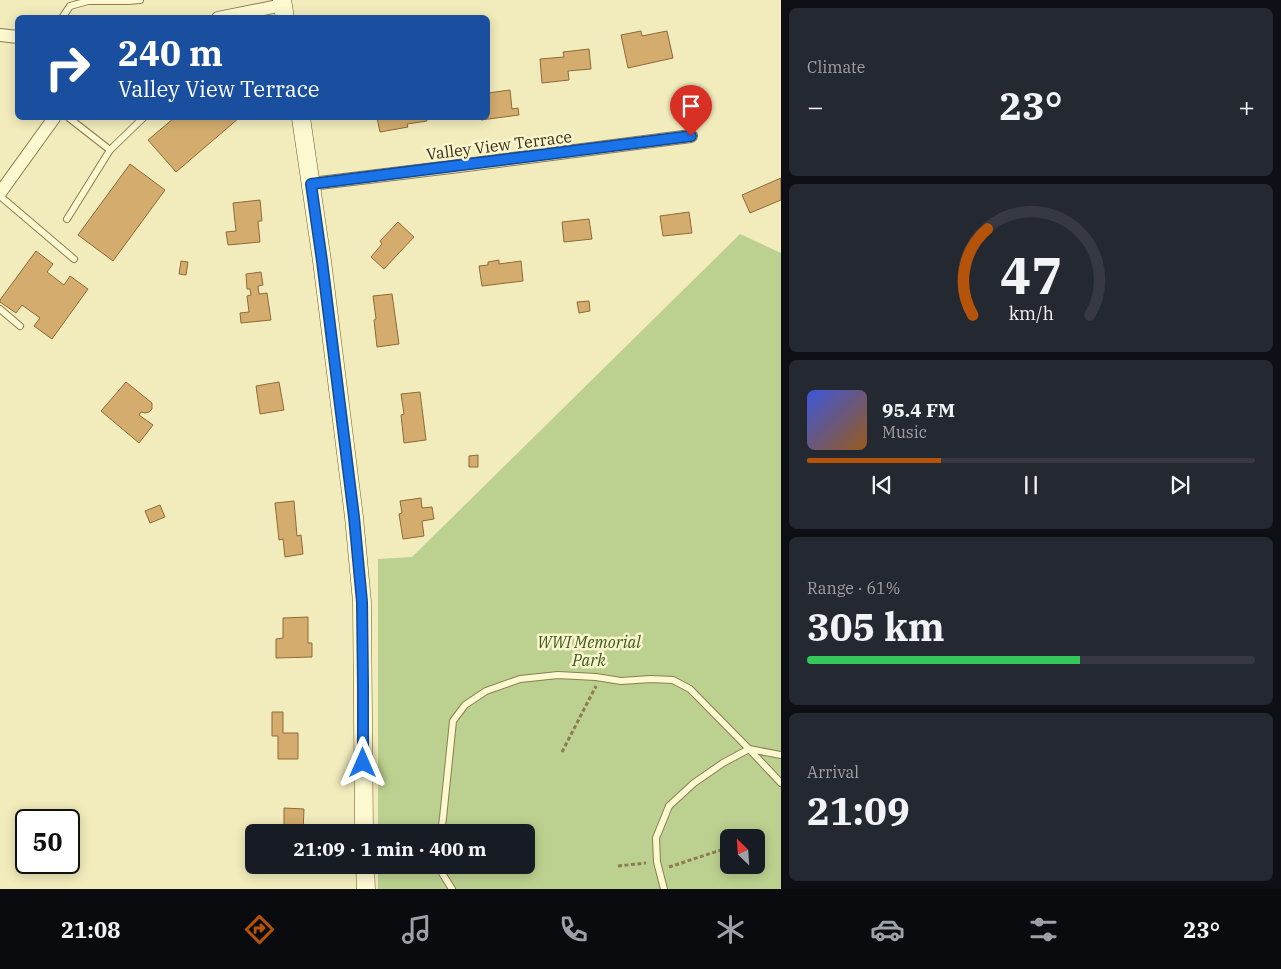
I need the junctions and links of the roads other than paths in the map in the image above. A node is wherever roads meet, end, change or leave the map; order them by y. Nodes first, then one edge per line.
1 (140, 0) edge
2 (284, 8) edge
3 (64, 15) edge
4 (238, 15) edge
5 (0, 35) edge
6 (15, 37) edge
7 (53, 120) edge
8 (72, 120) edge
9 (141, 120) edge
10 (301, 120) edge
11 (691, 136) dead end
12 (110, 150) junction
13 (311, 184) junction
14 (0, 194) edge
15 (67, 219) dead end
16 (74, 259) dead end
17 (0, 309) edge
18 (20, 326) dead end
19 (749, 749) junction
20 (781, 756) edge
21 (781, 783) edge
22 (364, 824) edge
23 (442, 824) edge
24 (365, 874) edge
25 (443, 874) edge
26 (366, 889) edge
27 (452, 889) edge
28 (664, 889) edge

1 - 3 lane
2 - 4 street
5 - 6 street
7 - 14 street
8 - 12 lane
9 - 12 lane
10 - 13 main road
11 - 13 street, Valley View Terrace
12 - 15 lane
13 - 22 main road
14 - 16 lane
17 - 18 lane
19 - 20 lane
19 - 21 lane
19 - 23 lane
19 - 28 lane
24 - 26 main road
25 - 27 lane

